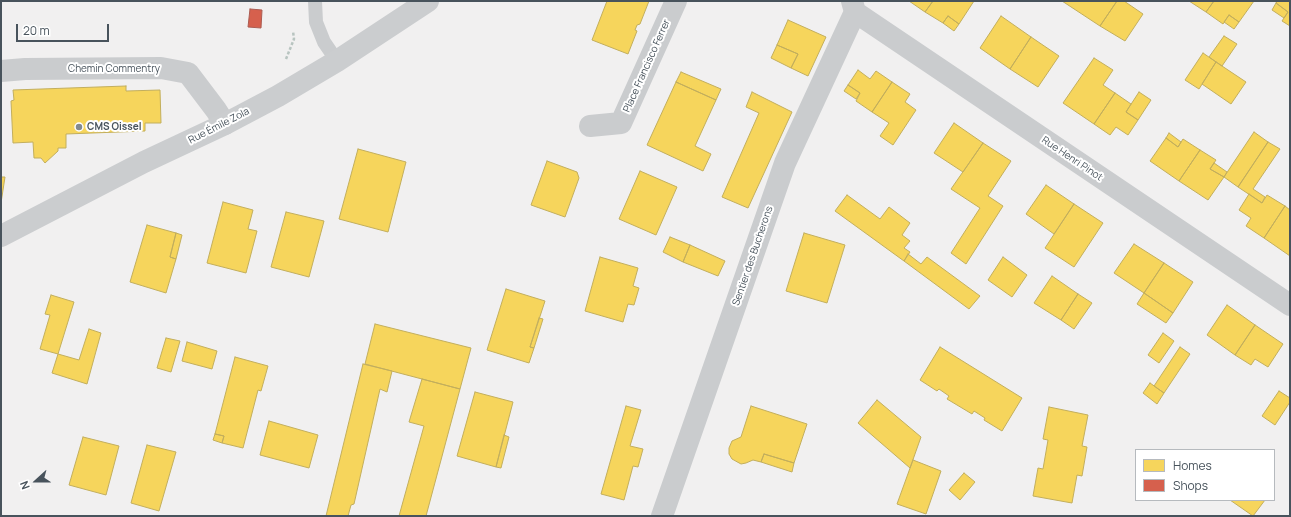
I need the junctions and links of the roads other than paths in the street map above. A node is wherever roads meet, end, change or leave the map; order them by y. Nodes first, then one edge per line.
1 (316, 1) edge
2 (428, 1) edge
3 (676, 1) edge
4 (853, 6) edge
5 (337, 61) junction
6 (1, 71) edge
7 (225, 124) junction
8 (590, 126) dead end
9 (1, 236) edge
10 (1290, 305) edge
11 (662, 516) edge

1 - 5 lane
2 - 5 main road, Rue Émile Zola
3 - 8 street, Place Francisco Ferrer
4 - 10 street, Rue Henri Pinot
4 - 11 street, Sentier des Bucherons
5 - 7 main road, Rue Émile Zola
6 - 7 street, Chemin Commentry
7 - 9 main road, Rue Émile Zola

